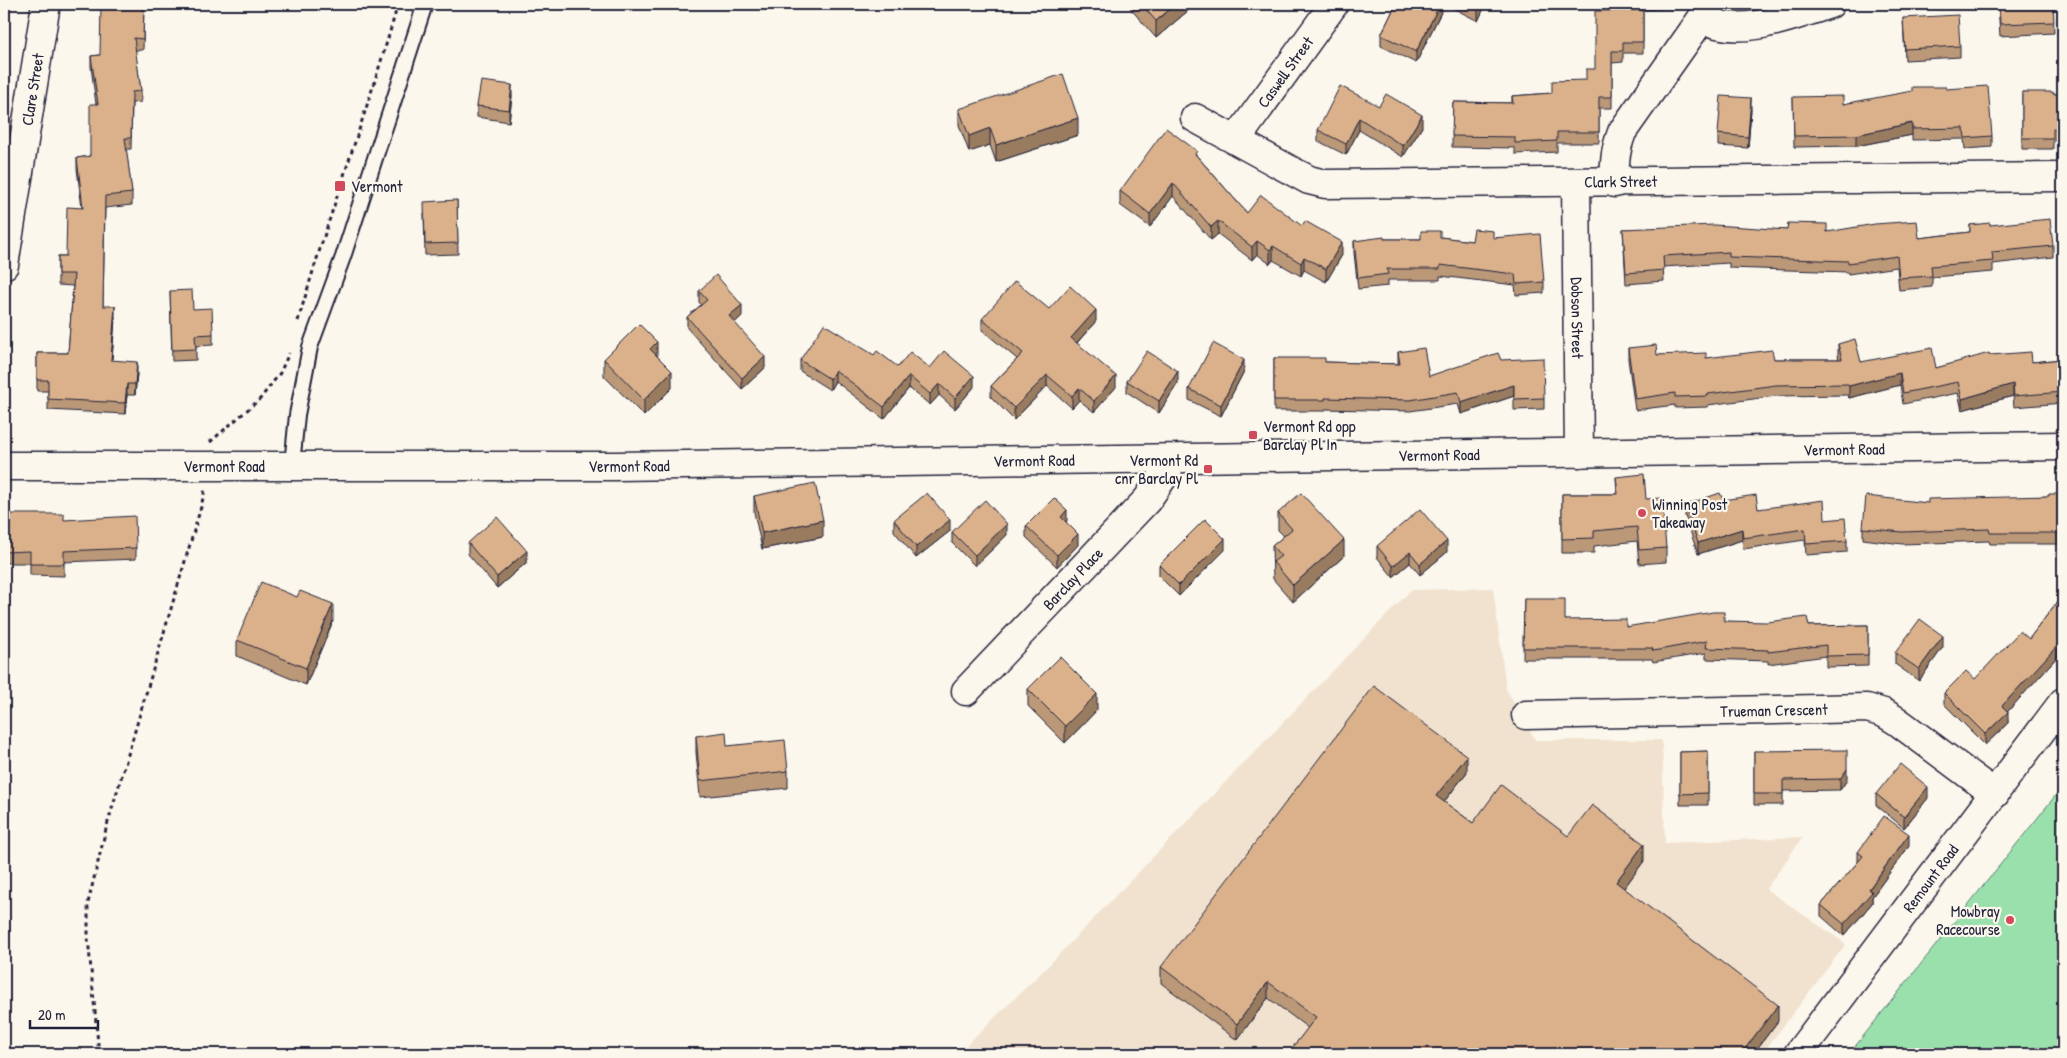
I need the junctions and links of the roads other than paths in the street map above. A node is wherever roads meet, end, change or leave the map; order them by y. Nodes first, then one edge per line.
1 (46, 4) edge
2 (425, 4) edge
3 (1334, 4) edge
4 (1830, 4) edge
5 (1707, 11) edge
6 (1195, 118) dead end
7 (1236, 140) junction
8 (2063, 177) edge
9 (1576, 183) junction
10 (1615, 183) junction
11 (4, 264) edge
12 (2063, 446) edge
13 (1579, 452) junction
14 (1170, 459) junction
15 (292, 465) junction
16 (4, 466) edge
17 (966, 691) dead end
18 (2063, 702) edge
19 (1526, 715) dead end
20 (1994, 794) junction
21 (1798, 1054) edge

1 - 11 street, Clare Street
2 - 15 lane
3 - 7 street, Caswell Street
4 - 5 street
5 - 10 street
6 - 7 street, Clark Street
7 - 9 street, Clark Street
8 - 10 street, Clark Street
9 - 10 street, Clark Street
9 - 13 street, Dobson Street
12 - 13 street, Vermont Road
13 - 14 street, Vermont Road
14 - 15 street, Vermont Road
14 - 17 street, Barclay Place
15 - 16 street, Vermont Road
18 - 20 street, Remount Road
19 - 20 street, Trueman Crescent
20 - 21 street, Remount Road

